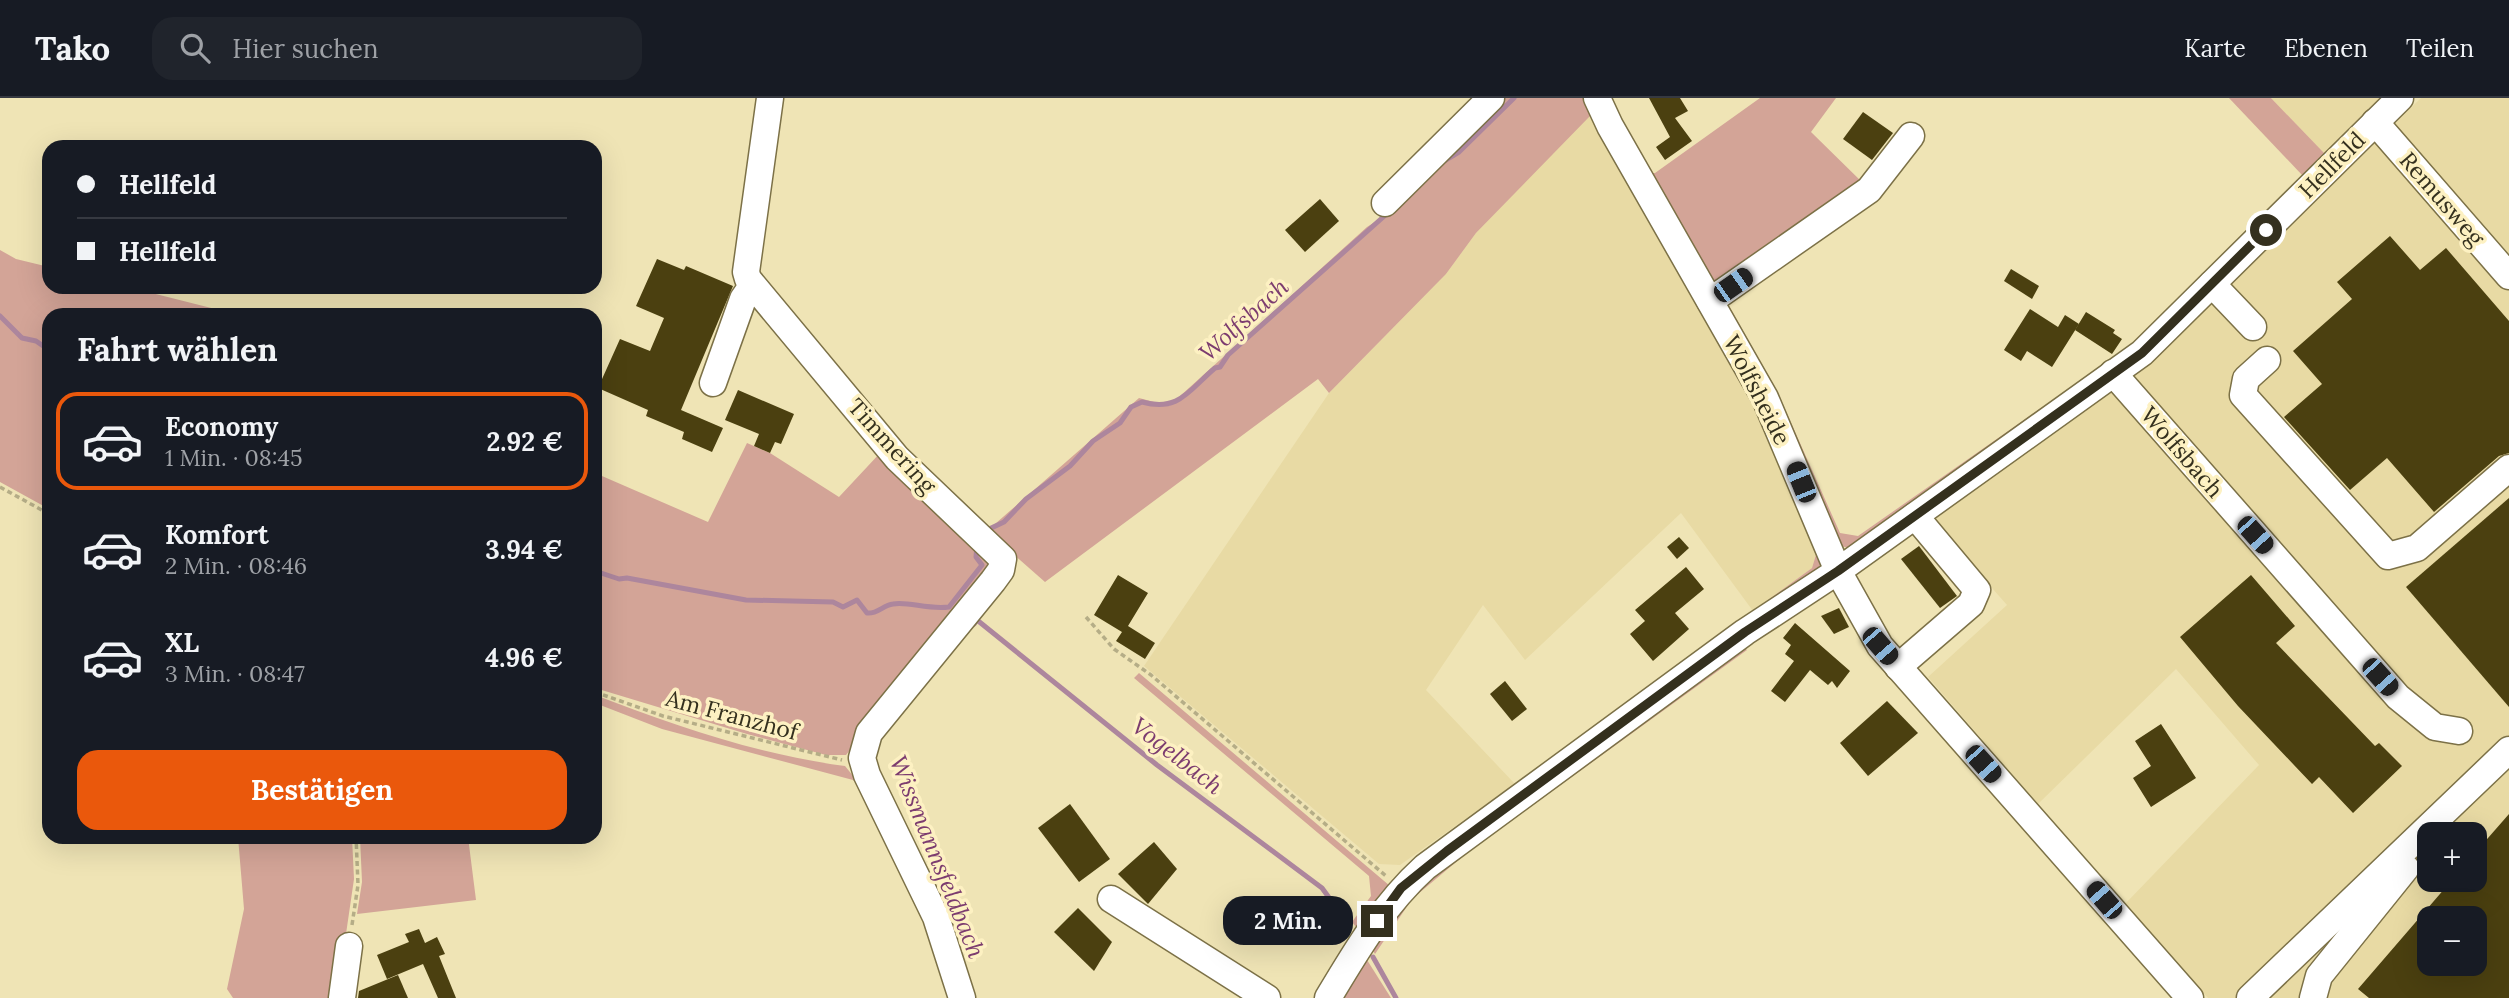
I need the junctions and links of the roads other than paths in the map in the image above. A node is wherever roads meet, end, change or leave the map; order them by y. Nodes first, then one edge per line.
1 (770, 98) edge
2 (1491, 98) edge
3 (1597, 98) edge
4 (2400, 98) edge
5 (2375, 122) junction
6 (1911, 136) dead end
7 (1385, 204) dead end
8 (2509, 276) edge
9 (2212, 284) junction
10 (752, 286) junction
11 (1710, 301) junction
12 (2253, 327) dead end
13 (2267, 360) dead end
14 (2113, 373) junction
15 (713, 383) dead end
16 (2509, 468) edge
17 (1915, 516) junction
18 (1838, 571) junction
19 (1898, 667) junction
20 (2459, 732) dead end
21 (2509, 750) edge
22 (2476, 782) junction
23 (2444, 822) edge
24 (2417, 854) edge
25 (1111, 899) dead end
26 (349, 946) road end
27 (342, 998) edge
28 (962, 998) edge
29 (1267, 998) edge
30 (1328, 998) edge
31 (2190, 998) edge
32 (2250, 998) edge
33 (2313, 998) edge

1 - 10 street
2 - 7 street
3 - 11 street, Wolfsheide
4 - 5 street, Hellfeld
5 - 8 street, Remusweg
5 - 9 street, Hellfeld
6 - 11 street
9 - 12 street
9 - 14 street, Hellfeld
10 - 15 street
10 - 28 street, Timmering
11 - 18 street, Wolfsheide
13 - 16 street
14 - 17 street, Hellfeld
14 - 20 street, Wolfsbach
17 - 18 street, Hellfeld
17 - 19 street
18 - 19 street, Wolfsheide
18 - 30 street, Hellfeld
19 - 31 street, Wolfsheide
21 - 22 street
22 - 23 street
22 - 32 street
24 - 33 street
25 - 29 street
26 - 27 street

